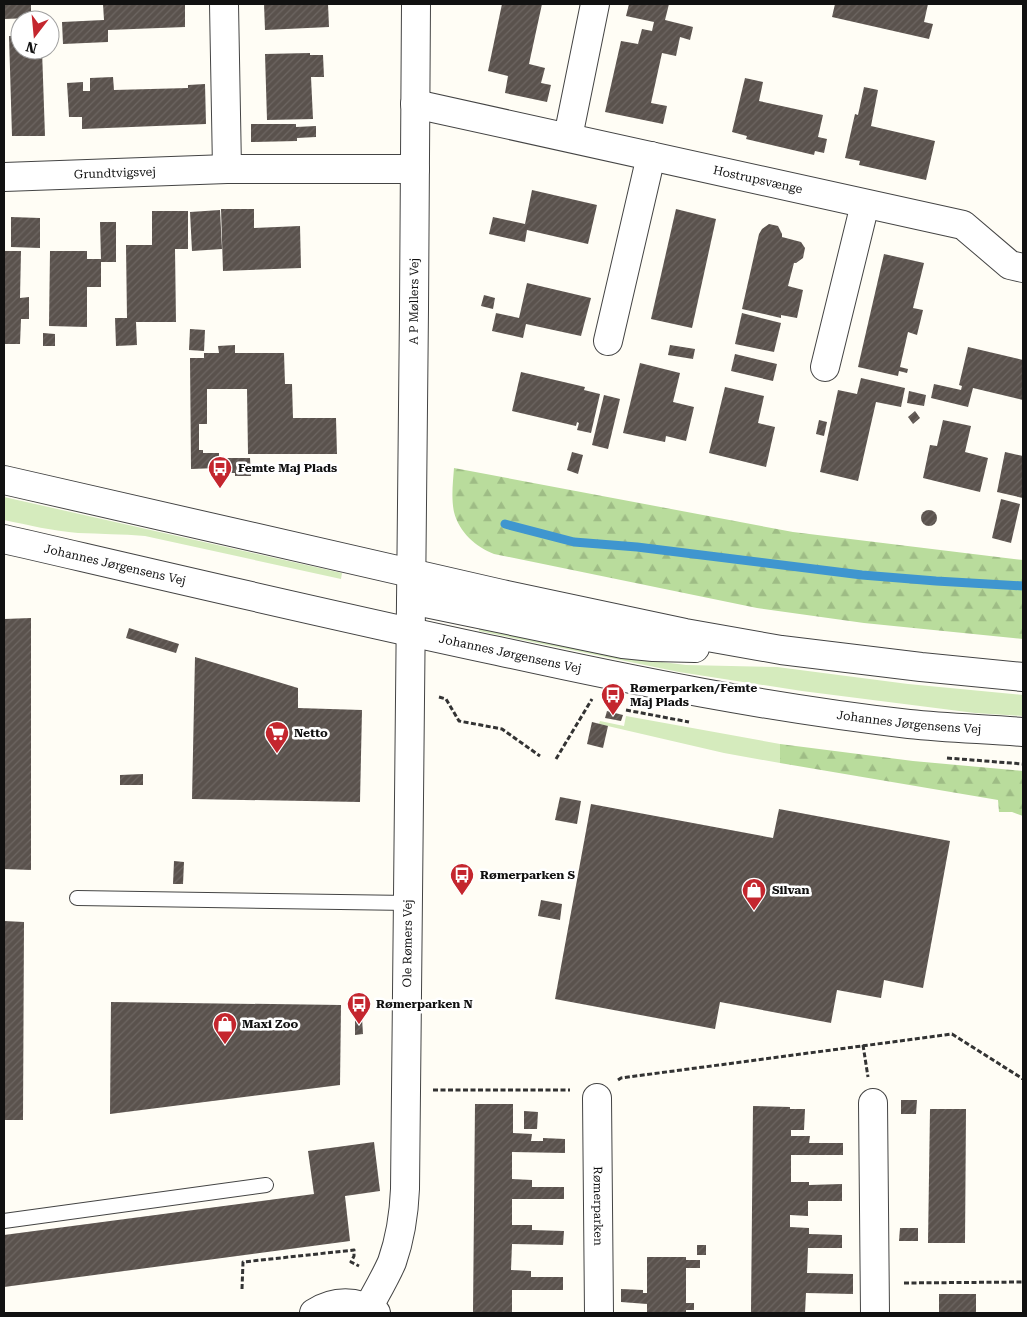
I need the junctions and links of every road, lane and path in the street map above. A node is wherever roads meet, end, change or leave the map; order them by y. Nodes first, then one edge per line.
1 (224, 4) edge
2 (416, 4) edge
3 (596, 4) edge
4 (415, 104) junction
5 (568, 137) junction
6 (651, 156) junction
7 (227, 169) junction
8 (415, 169) junction
9 (4, 178) edge
10 (865, 204) junction
11 (1023, 268) edge
12 (608, 341) dead end
13 (825, 367) dead end
14 (4, 480) edge
15 (4, 539) edge
16 (411, 587) junction
17 (411, 633) junction
18 (598, 672) junction
19 (1023, 677) edge
20 (410, 686) junction
21 (1023, 732) edge
22 (540, 756) dead end
23 (556, 759) dead end
24 (77, 898) dead end
25 (409, 903) junction
26 (1023, 1079) edge
27 (406, 1090) junction
28 (597, 1098) junction
29 (873, 1103) dead end
30 (266, 1185) dead end
31 (4, 1221) edge
32 (351, 1262) dead end
33 (1023, 1282) edge
34 (875, 1284) junction
35 (242, 1289) dead end
36 (372, 1311) edge
37 (314, 1313) edge
38 (599, 1313) edge
39 (875, 1313) edge

1 - 7 street
2 - 4 street, A P Møllers Vej
3 - 5 street
4 - 5 street, Hostrupsvænge
4 - 8 street, A P Møllers Vej
5 - 6 street, Hostrupsvænge
6 - 10 street, Hostrupsvænge
6 - 12 street
7 - 8 street, Grundtvigsvej
7 - 9 street, Grundtvigsvej
8 - 16 street, A P Møllers Vej
10 - 11 street, Hostrupsvænge
10 - 13 street
14 - 16 street
15 - 17 street, Johannes Jørgensens Vej
16 - 17 street, Ole Rømers Vej
16 - 19 street
17 - 18 street, Johannes Jørgensens Vej
17 - 20 street, Ole Rømers Vej
18 - 21 street, Johannes Jørgensens Vej
18 - 23 path
20 - 22 path
20 - 25 street, Ole Rømers Vej
24 - 25 lane
25 - 27 street, Ole Rømers Vej
26 - 28 path
27 - 28 path
27 - 36 street, Ole Rømers Vej
28 - 38 street, Rømerparken
29 - 34 street
30 - 31 lane
32 - 35 path
33 - 34 path
34 - 39 street
36 - 37 street

